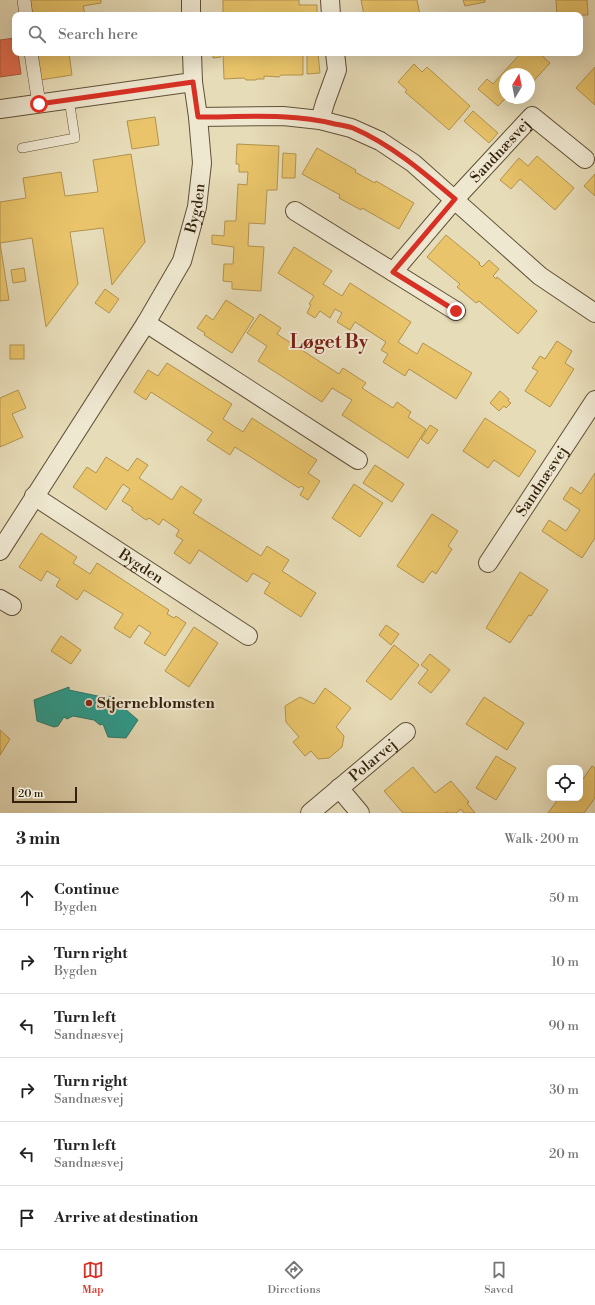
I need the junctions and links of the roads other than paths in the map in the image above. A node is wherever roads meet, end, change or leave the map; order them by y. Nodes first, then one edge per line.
1 (24, 0) edge
2 (191, 0) edge
3 (330, 0) edge
4 (26, 12) edge
5 (191, 12) edge
6 (331, 12) edge
7 (32, 56) edge
8 (192, 56) edge
9 (335, 56) edge
10 (193, 82) junction
11 (69, 100) junction
12 (39, 104) junction
13 (0, 109) edge
14 (198, 117) junction
15 (320, 120) junction
16 (22, 148) dead end
17 (585, 159) dead end
18 (455, 199) junction
19 (295, 211) dead end
20 (393, 272) junction
21 (456, 311) dead end
22 (595, 313) edge
23 (146, 323) junction
24 (595, 400) edge
25 (358, 460) dead end
26 (34, 496) junction
27 (0, 551) edge
28 (488, 563) dead end
29 (248, 636) dead end
30 (406, 732) dead end
31 (340, 788) junction
32 (310, 813) edge
33 (360, 813) edge

1 - 4 street
2 - 5 street
3 - 6 street
7 - 12 street
8 - 10 street, Bygden
9 - 15 street
10 - 11 street
10 - 14 street, Bygden
11 - 12 street
11 - 16 lane
12 - 13 street
14 - 15 street
14 - 23 street, Bygden
15 - 18 street
17 - 18 street, Sandnæsvej
18 - 20 street, Sandnæsvej
18 - 22 street
19 - 20 street
20 - 21 street
23 - 25 street
23 - 26 street, Bygden
24 - 28 street, Sandnæsvej
26 - 27 street, Bygden
26 - 29 street, Bygden
30 - 31 street, Polarvej
31 - 32 street, Polarvej
31 - 33 street, Polarvej

